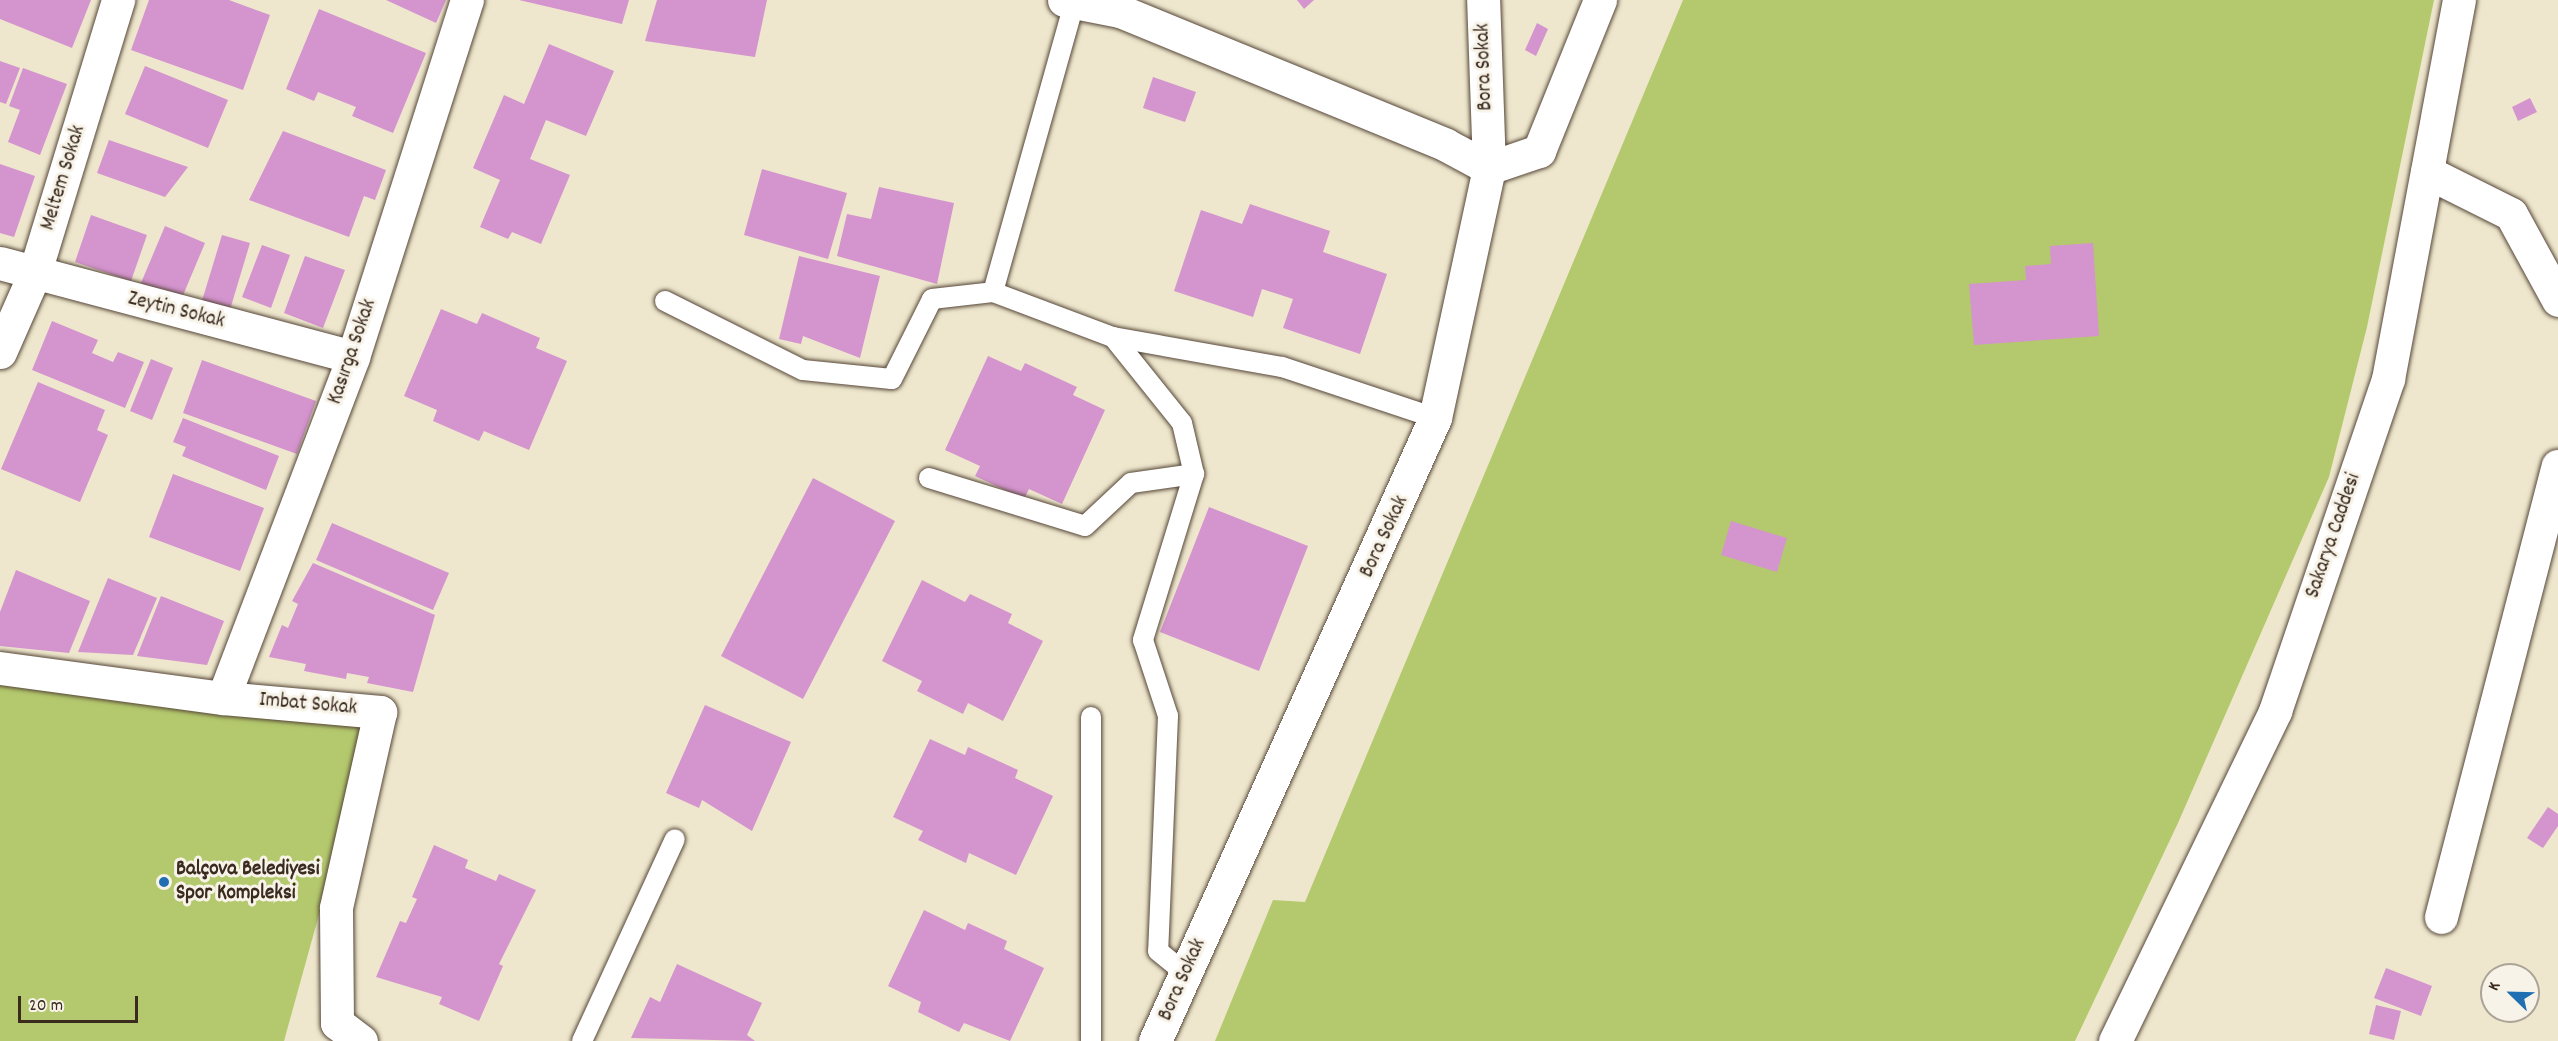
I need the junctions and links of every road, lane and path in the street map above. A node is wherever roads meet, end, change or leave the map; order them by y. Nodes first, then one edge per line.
1 (118, 0) edge
2 (467, 0) edge
3 (1483, 0) edge
4 (1600, 0) edge
5 (2459, 0) edge
6 (1069, 2) edge
7 (1122, 5) edge
8 (1489, 168) junction
9 (2427, 172) junction
10 (0, 263) edge
11 (34, 274) junction
12 (993, 292) junction
13 (2558, 300) edge
14 (665, 301) dead end
15 (1113, 337) junction
16 (0, 352) edge
17 (353, 357) junction
18 (1435, 418) junction
19 (2558, 466) edge
20 (1194, 474) junction
21 (929, 478) dead end
22 (0, 668) edge
23 (223, 698) junction
24 (1091, 717) dead end
25 (675, 839) dead end
26 (2441, 917) dead end
27 (1186, 974) junction
28 (361, 1041) edge
29 (582, 1041) edge
30 (1091, 1041) edge
31 (1155, 1041) edge
32 (2115, 1041) edge

1 - 11 street, Meltem Sokak
2 - 17 street, Kasırga Sokak
3 - 8 street, Bora Sokak
4 - 8 street
5 - 9 street, Sakarya Caddesi
6 - 7 street
6 - 12 lane
7 - 8 street
8 - 18 street, Bora Sokak
9 - 13 street
9 - 32 street, Sakarya Caddesi
10 - 11 street, Zeytin Sokak
11 - 16 street, Meltem Sokak
11 - 17 street, Zeytin Sokak
12 - 14 lane
12 - 15 lane
15 - 18 lane
15 - 20 lane
17 - 23 street, Kasırga Sokak
18 - 27 street, Bora Sokak
19 - 26 street
20 - 21 lane
20 - 27 lane
22 - 23 street, Imbat Sokak
23 - 28 street, Imbat Sokak
24 - 30 lane
25 - 29 lane
27 - 31 street, Bora Sokak

